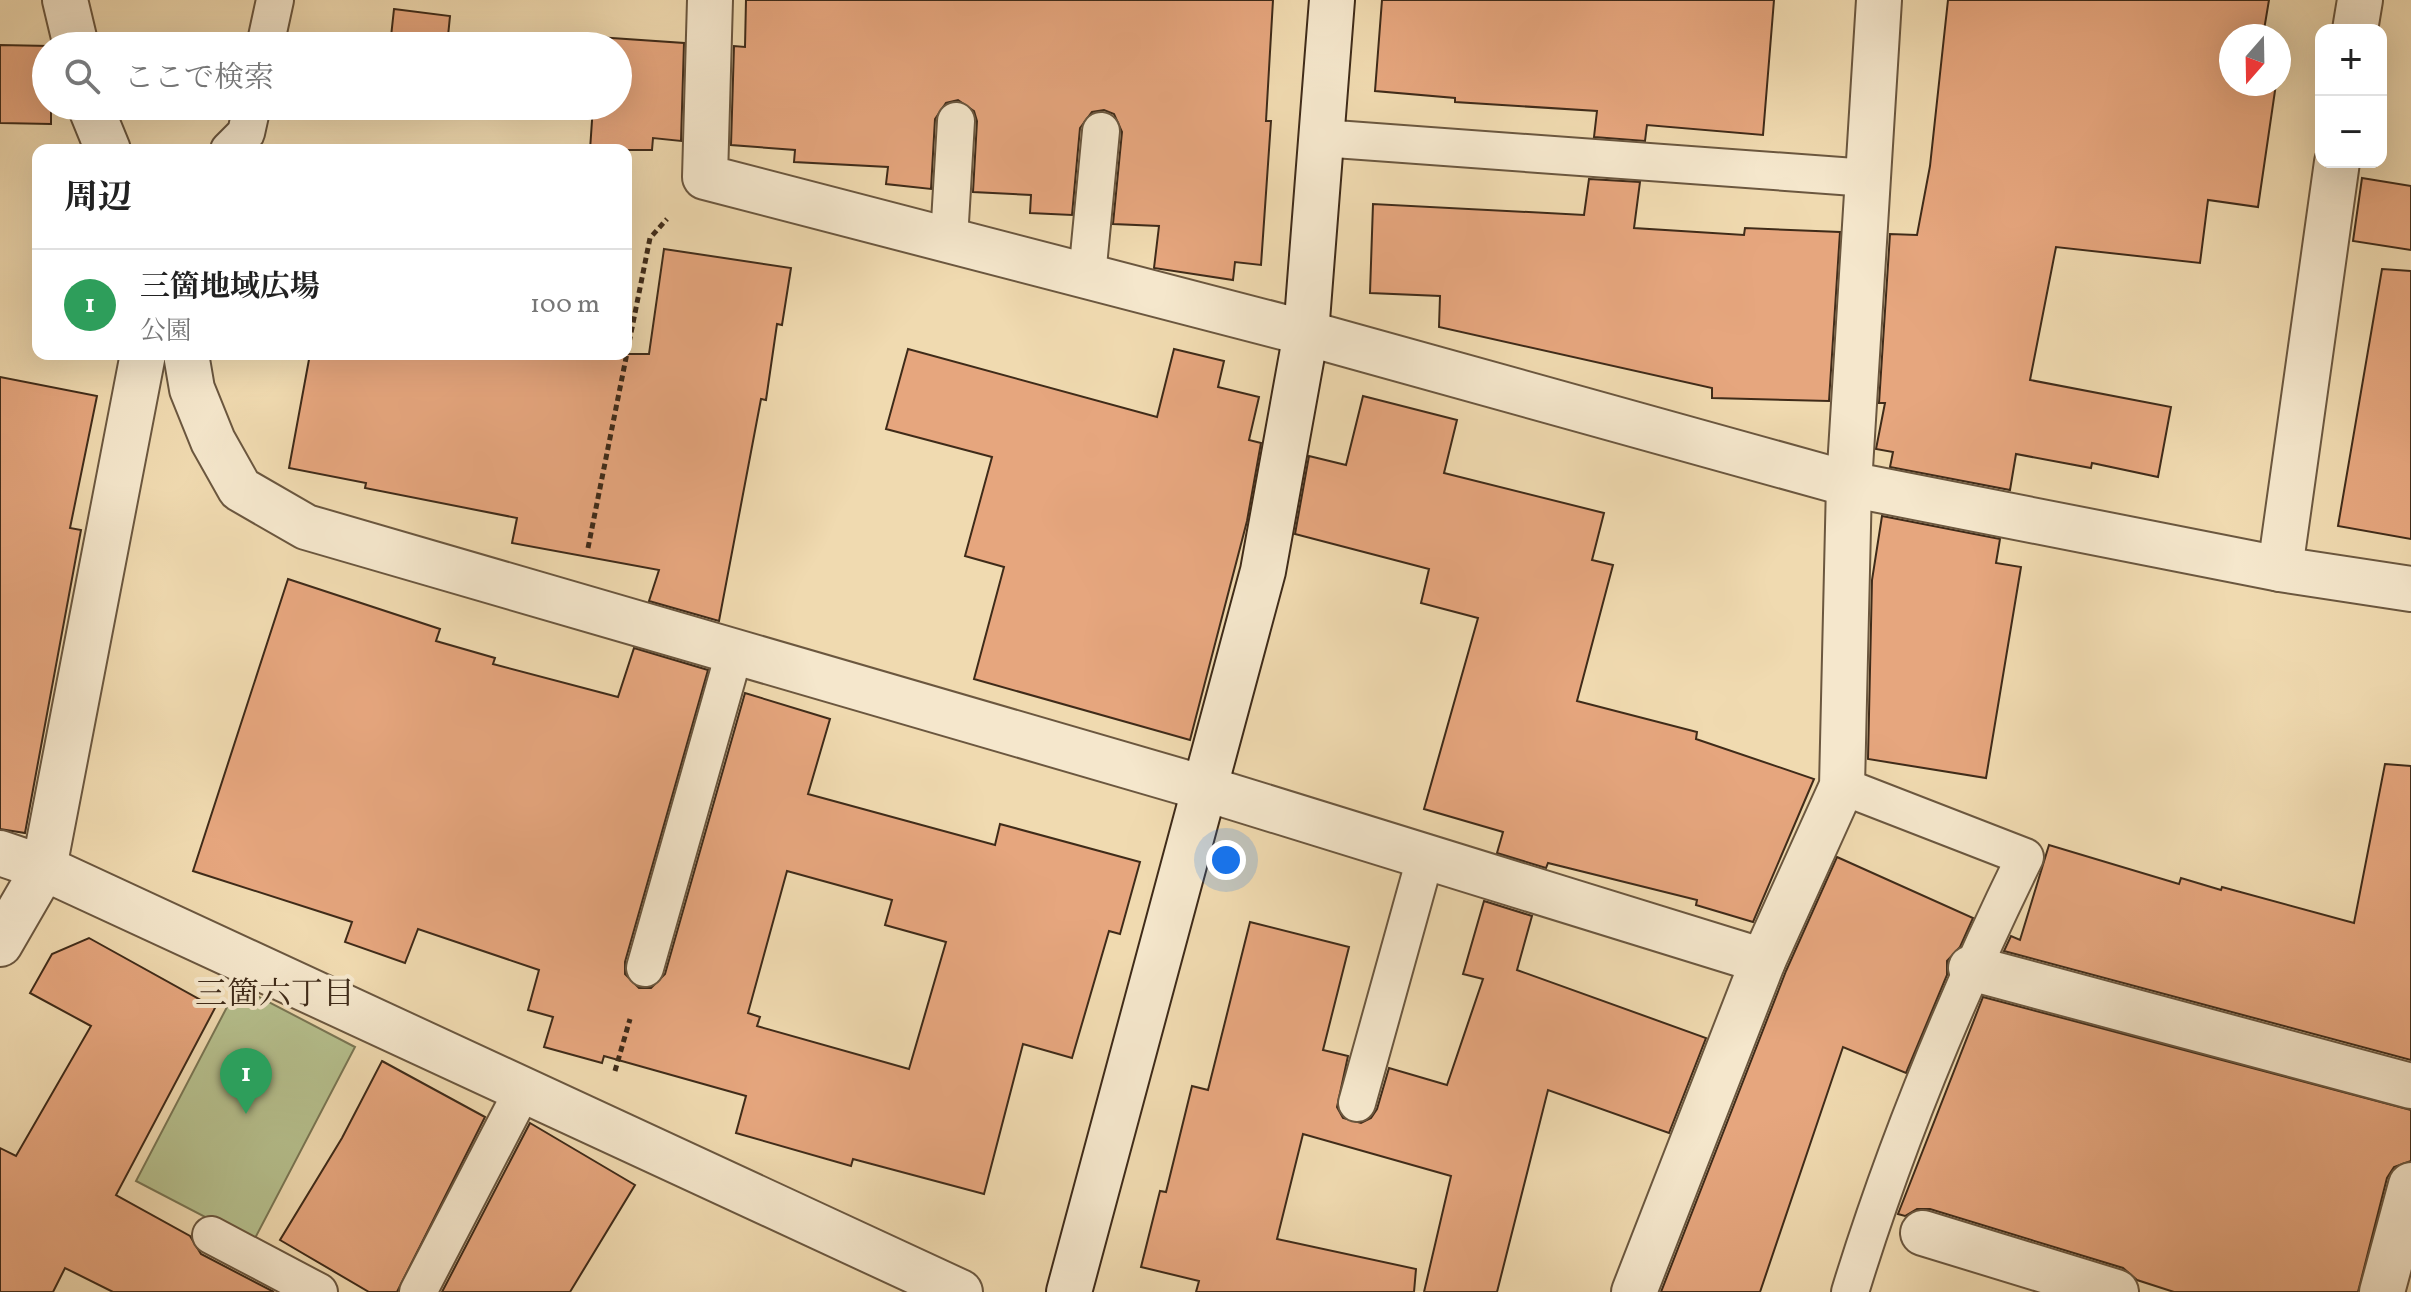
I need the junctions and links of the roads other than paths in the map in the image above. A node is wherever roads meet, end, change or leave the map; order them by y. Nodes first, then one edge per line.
1 (65, 0) edge
2 (275, 0) edge
3 (710, 0) edge
4 (1332, 0) edge
5 (1879, 0) edge
6 (2360, 0) edge
7 (2356, 24) edge
8 (73, 32) edge
9 (268, 32) edge
10 (96, 120) edge
11 (249, 120) edge
12 (956, 121) dead end
13 (1101, 131) dead end
14 (1321, 138) junction
15 (106, 144) edge
16 (235, 144) edge
17 (2336, 168) edge
18 (1868, 178) junction
19 (949, 239) junction
20 (1087, 276) junction
21 (1306, 333) junction
22 (142, 360) edge
23 (187, 360) edge
24 (1849, 484) junction
25 (2280, 569) junction
26 (2411, 589) edge
27 (735, 650) junction
28 (1842, 786) junction
29 (1207, 789) junction
30 (0, 853) edge
31 (1426, 855) junction
32 (44, 868) junction
33 (0, 944) edge
34 (1763, 961) junction
35 (645, 968) road end
36 (1971, 968) junction
37 (2411, 1086) edge
38 (523, 1090) junction
39 (1357, 1103) dead end
40 (2411, 1185) edge
41 (1923, 1233) dead end
42 (211, 1235) dead end
43 (319, 1292) edge
44 (418, 1292) edge
45 (960, 1292) edge
46 (1069, 1292) edge
47 (1634, 1292) edge
48 (1850, 1292) edge
49 (2116, 1292) edge
50 (2382, 1292) edge

1 - 8 street
2 - 9 lane
3 - 19 street
4 - 14 street
5 - 18 street
6 - 7 street
10 - 15 street
11 - 16 lane
12 - 19 lane
13 - 20 lane
14 - 18 lane
14 - 21 street
17 - 25 street
18 - 24 street
19 - 20 street
20 - 21 street
21 - 24 street
21 - 29 street
22 - 32 street
23 - 27 street
24 - 25 street
24 - 28 street
25 - 26 street
27 - 29 street
27 - 35 lane
28 - 34 street
28 - 36 lane
29 - 31 street
29 - 46 street
30 - 32 street
31 - 34 street
31 - 39 lane
32 - 33 street
32 - 38 street
34 - 47 street
36 - 37 street
36 - 48 lane
38 - 44 lane
38 - 45 street
40 - 50 street
41 - 49 street
42 - 43 lane

